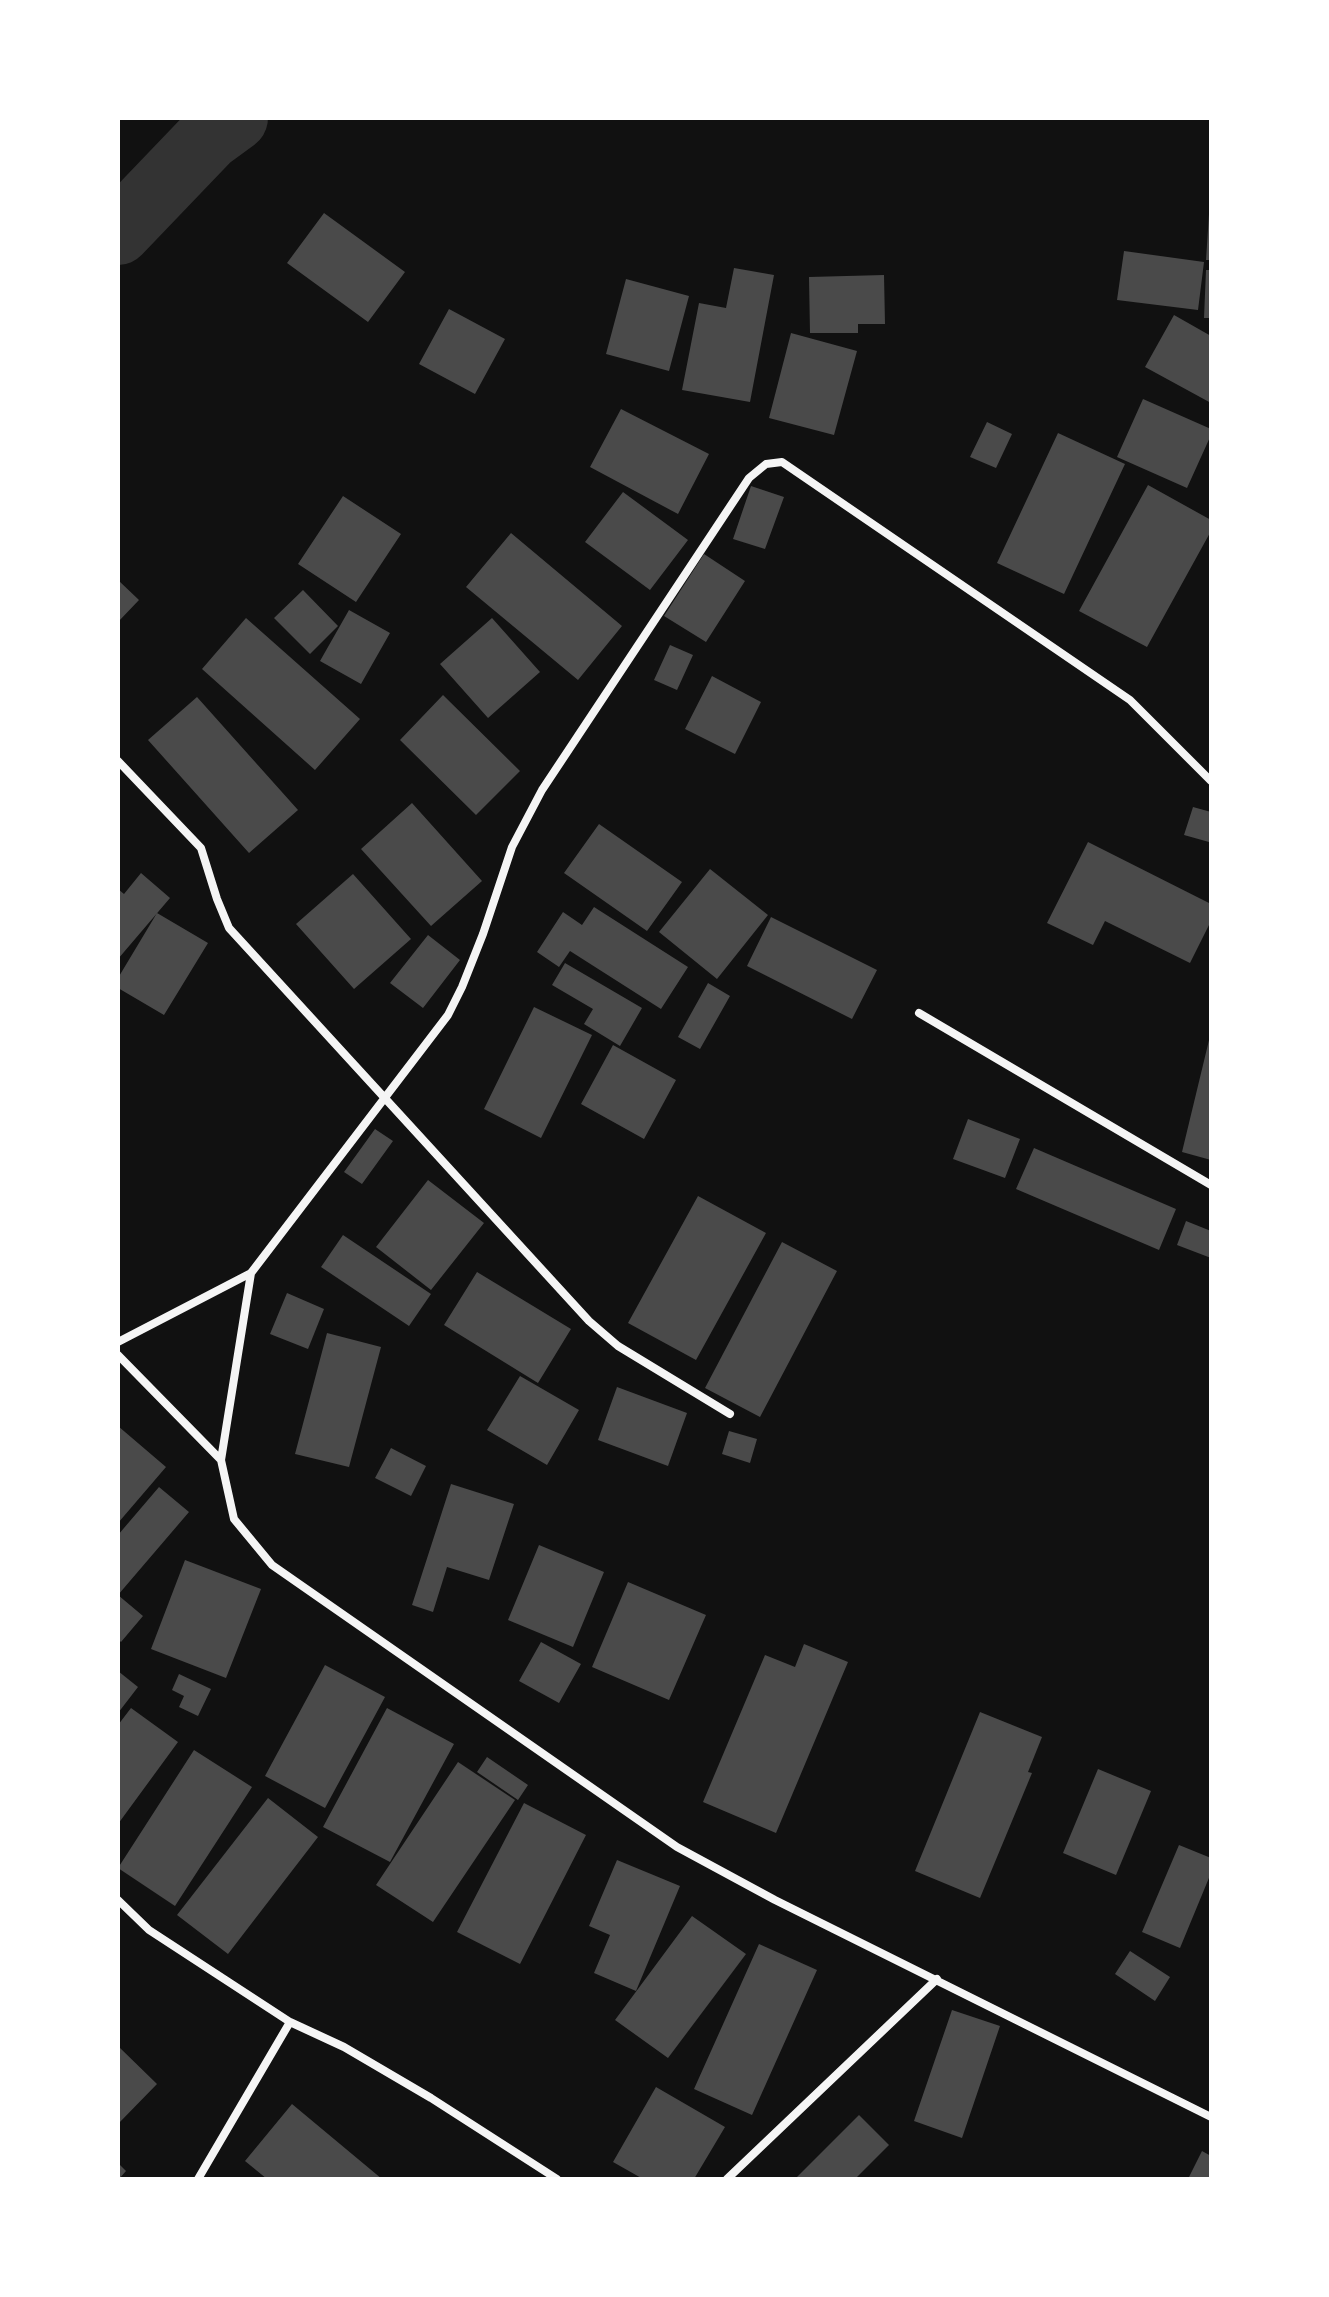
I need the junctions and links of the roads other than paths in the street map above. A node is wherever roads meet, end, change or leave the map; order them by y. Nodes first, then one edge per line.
1 (118, 761) edge
2 (1211, 781) edge
3 (919, 1013) dead end
4 (384, 1097) junction
5 (1211, 1185) edge
6 (251, 1273) junction
7 (118, 1342) edge
8 (118, 1355) edge
9 (730, 1414) dead end
10 (221, 1460) junction
11 (118, 1900) edge
12 (937, 1979) junction
13 (290, 2022) junction
14 (1211, 2117) edge
15 (198, 2179) edge
16 (557, 2179) edge
17 (727, 2179) edge

1 - 4 street
2 - 4 street
3 - 5 street
4 - 6 street
4 - 9 street
6 - 7 street
6 - 10 street
8 - 10 street
10 - 12 street
11 - 13 street
12 - 14 street
12 - 17 street
13 - 15 street
13 - 16 street

